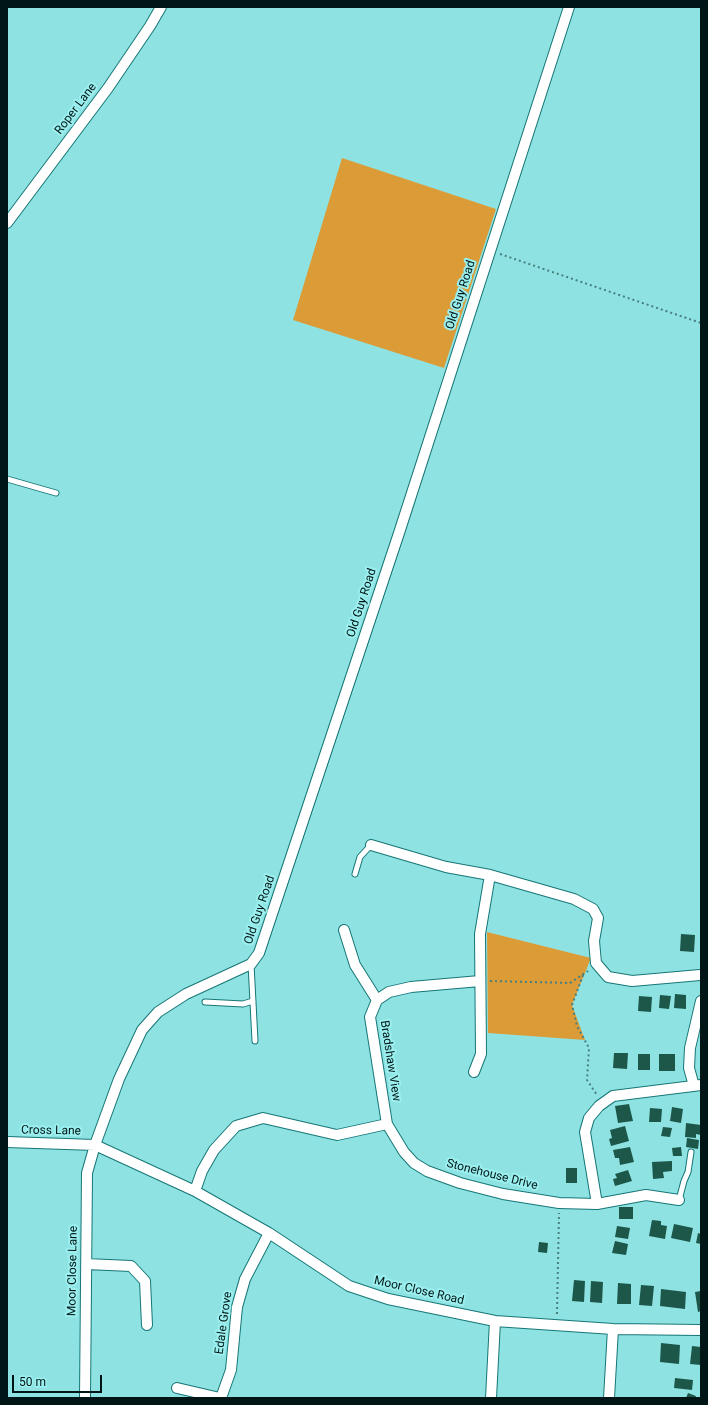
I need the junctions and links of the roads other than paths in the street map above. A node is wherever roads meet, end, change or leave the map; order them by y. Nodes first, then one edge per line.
1 (161, 7) edge
2 (569, 7) edge
3 (7, 223) edge
4 (7, 479) edge
5 (56, 494) dead end
6 (370, 845) joint
7 (355, 874) dead end
8 (490, 876) junction
9 (344, 930) dead end
10 (251, 964) junction
11 (701, 974) edge
12 (480, 981) junction
13 (377, 1000) junction
14 (253, 1001) junction
15 (701, 1001) edge
16 (204, 1002) dead end
17 (255, 1041) dead end
18 (474, 1072) dead end
19 (698, 1086) edge
20 (387, 1124) junction
21 (7, 1142) edge
22 (95, 1145) junction
23 (691, 1152) dead end
24 (195, 1191) junction
25 (679, 1200) joint
26 (597, 1204) junction
27 (269, 1233) junction
28 (86, 1264) junction
29 (494, 1321) junction
30 (147, 1325) dead end
31 (613, 1329) junction
32 (701, 1330) edge
33 (178, 1388) dead end
34 (85, 1398) edge
35 (220, 1398) edge
36 (491, 1398) edge
37 (608, 1398) edge

1 - 3 street, Roper Lane
2 - 10 street, Old Guy Road
4 - 5 lane
6 - 7 lane
6 - 8 street
8 - 11 street
8 - 12 street
9 - 13 street
10 - 14 lane
10 - 22 street, Old Guy Road
12 - 13 street
12 - 18 street
13 - 20 street, Bradshaw View
14 - 16 lane
14 - 17 lane
15 - 19 street
19 - 26 street
20 - 24 street
20 - 26 street, Stonehouse Drive
21 - 22 street, Cross Lane
22 - 24 street, Moor Close Road
22 - 28 street, Moor Close Lane
23 - 25 lane
24 - 27 street, Moor Close Road
25 - 26 street, Stonehouse Drive
27 - 29 street, Moor Close Road
27 - 35 street, Edale Grove
28 - 30 street
28 - 34 street, Moor Close Lane
29 - 31 street, Moor Close Road
29 - 36 street
31 - 32 street, Moor Close Road
31 - 37 street
33 - 35 street, Edale Grove

